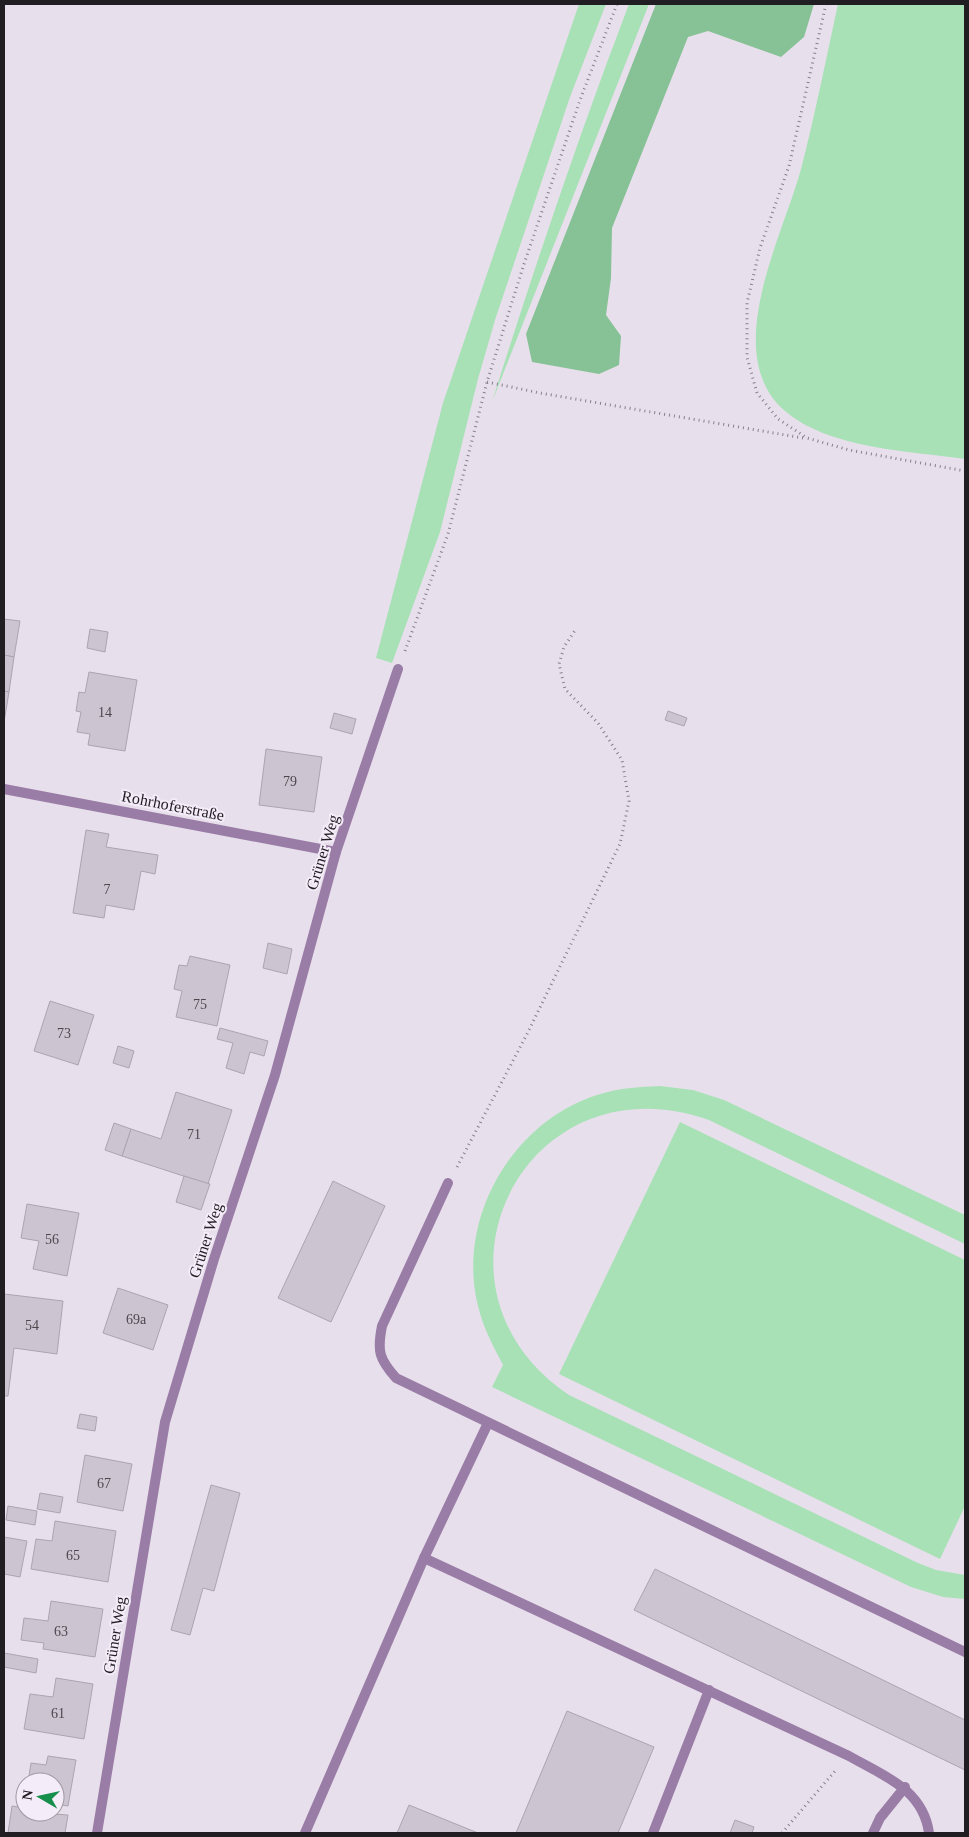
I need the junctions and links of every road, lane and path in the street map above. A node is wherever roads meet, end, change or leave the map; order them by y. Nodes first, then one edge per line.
1 (617, 4) edge
2 (826, 4) edge
3 (487, 382) junction
4 (806, 438) junction
5 (965, 471) edge
6 (576, 629) dead end
7 (398, 669) joint
8 (4, 789) edge
9 (336, 852) junction
10 (448, 1183) joint
11 (488, 1423) junction
12 (424, 1558) junction
13 (965, 1652) edge
14 (709, 1690) junction
15 (849, 1756) junction
16 (905, 1787) junction
17 (97, 1833) edge
18 (305, 1833) edge
19 (653, 1833) edge
20 (782, 1833) edge
21 (873, 1833) edge
22 (929, 1833) edge

1 - 3 path
2 - 4 path
3 - 4 path
3 - 7 path
4 - 5 path
6 - 10 path
7 - 9 street, Grüner Weg
8 - 9 street, Rohrhoferstraße
9 - 17 street, Grüner Weg
10 - 11 street
11 - 12 street
11 - 13 street
12 - 14 street
12 - 18 street
14 - 15 street
14 - 19 street
15 - 16 street
15 - 20 path
16 - 21 street
16 - 22 street

